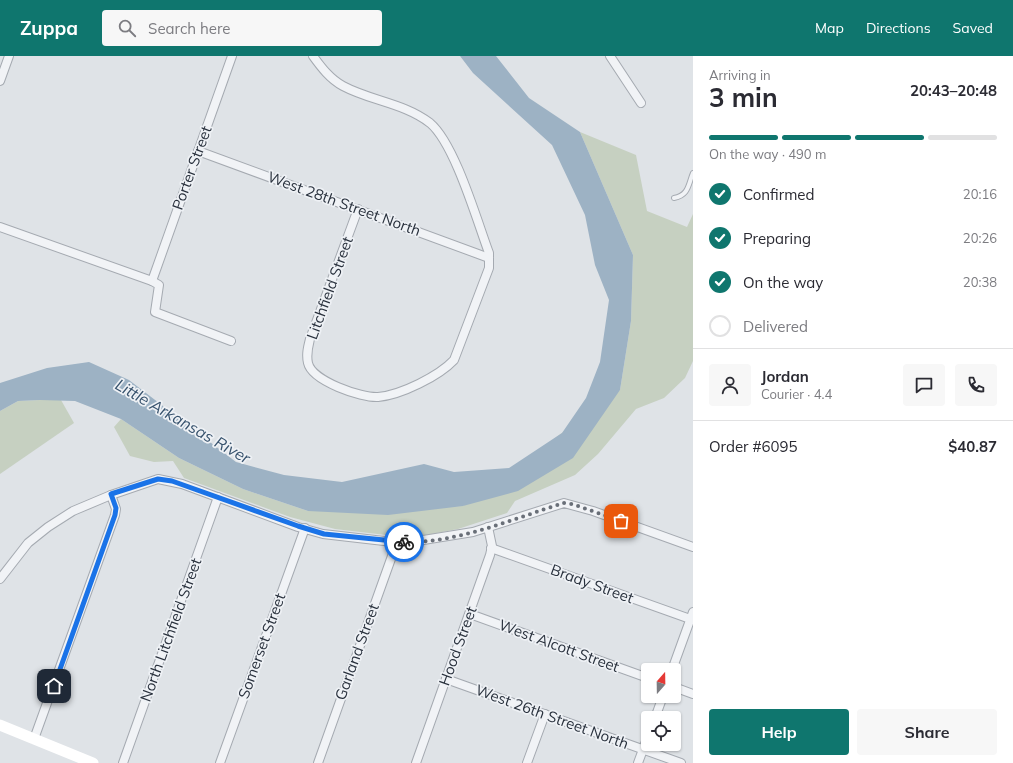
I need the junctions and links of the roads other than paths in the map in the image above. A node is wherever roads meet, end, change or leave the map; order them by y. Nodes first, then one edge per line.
1 (9, 56) edge
2 (232, 56) edge
3 (313, 56) edge
4 (610, 56) edge
5 (0, 81) edge
6 (641, 103) dead end
7 (198, 151) junction
8 (693, 173) edge
9 (674, 198) dead end
10 (358, 210) junction
11 (0, 227) edge
12 (489, 258) junction
13 (152, 281) junction
14 (231, 341) dead end
15 (111, 494) junction
16 (218, 497) junction
17 (488, 527) junction
18 (305, 528) junction
19 (397, 542) junction
20 (693, 547) edge
21 (491, 548) junction
22 (0, 579) edge
23 (470, 614) junction
24 (692, 617) edge
25 (675, 663) edge
26 (641, 675) edge
27 (446, 679) junction
28 (681, 690) edge
29 (693, 694) edge
30 (545, 714) junction
31 (0, 725) edge
32 (34, 739) junction
33 (641, 748) edge
34 (642, 751) edge
35 (648, 751) edge
36 (93, 763) edge
37 (123, 763) edge
38 (220, 763) edge
39 (318, 763) edge
40 (416, 763) edge
41 (527, 763) edge
42 (638, 763) edge
43 (681, 763) edge

1 - 5 street
2 - 7 street, Porter Street
3 - 12 street
4 - 6 street
7 - 10 street, West 28th Street North
7 - 13 street, Porter Street
8 - 9 lane
10 - 12 street, West 28th Street North
10 - 12 street, Litchfield Street
11 - 13 street
13 - 14 street
15 - 16 street
15 - 22 street
15 - 32 street
16 - 18 street
16 - 37 street, North Litchfield Street
17 - 19 street
17 - 20 street
17 - 21 street, Hood Street
18 - 19 street
18 - 38 street, Somerset Street
19 - 39 street, Garland Street
21 - 23 street, Hood Street
21 - 24 street, Brady Street
23 - 26 street, West Alcott Street
23 - 27 street, Hood Street
24 - 25 street
27 - 30 street, West 26th Street North
27 - 40 street, Hood Street
28 - 29 street
30 - 33 street, West 26th Street North
30 - 41 street
31 - 32 main road
32 - 36 main road
34 - 42 street
35 - 43 street, West 26th Street North

